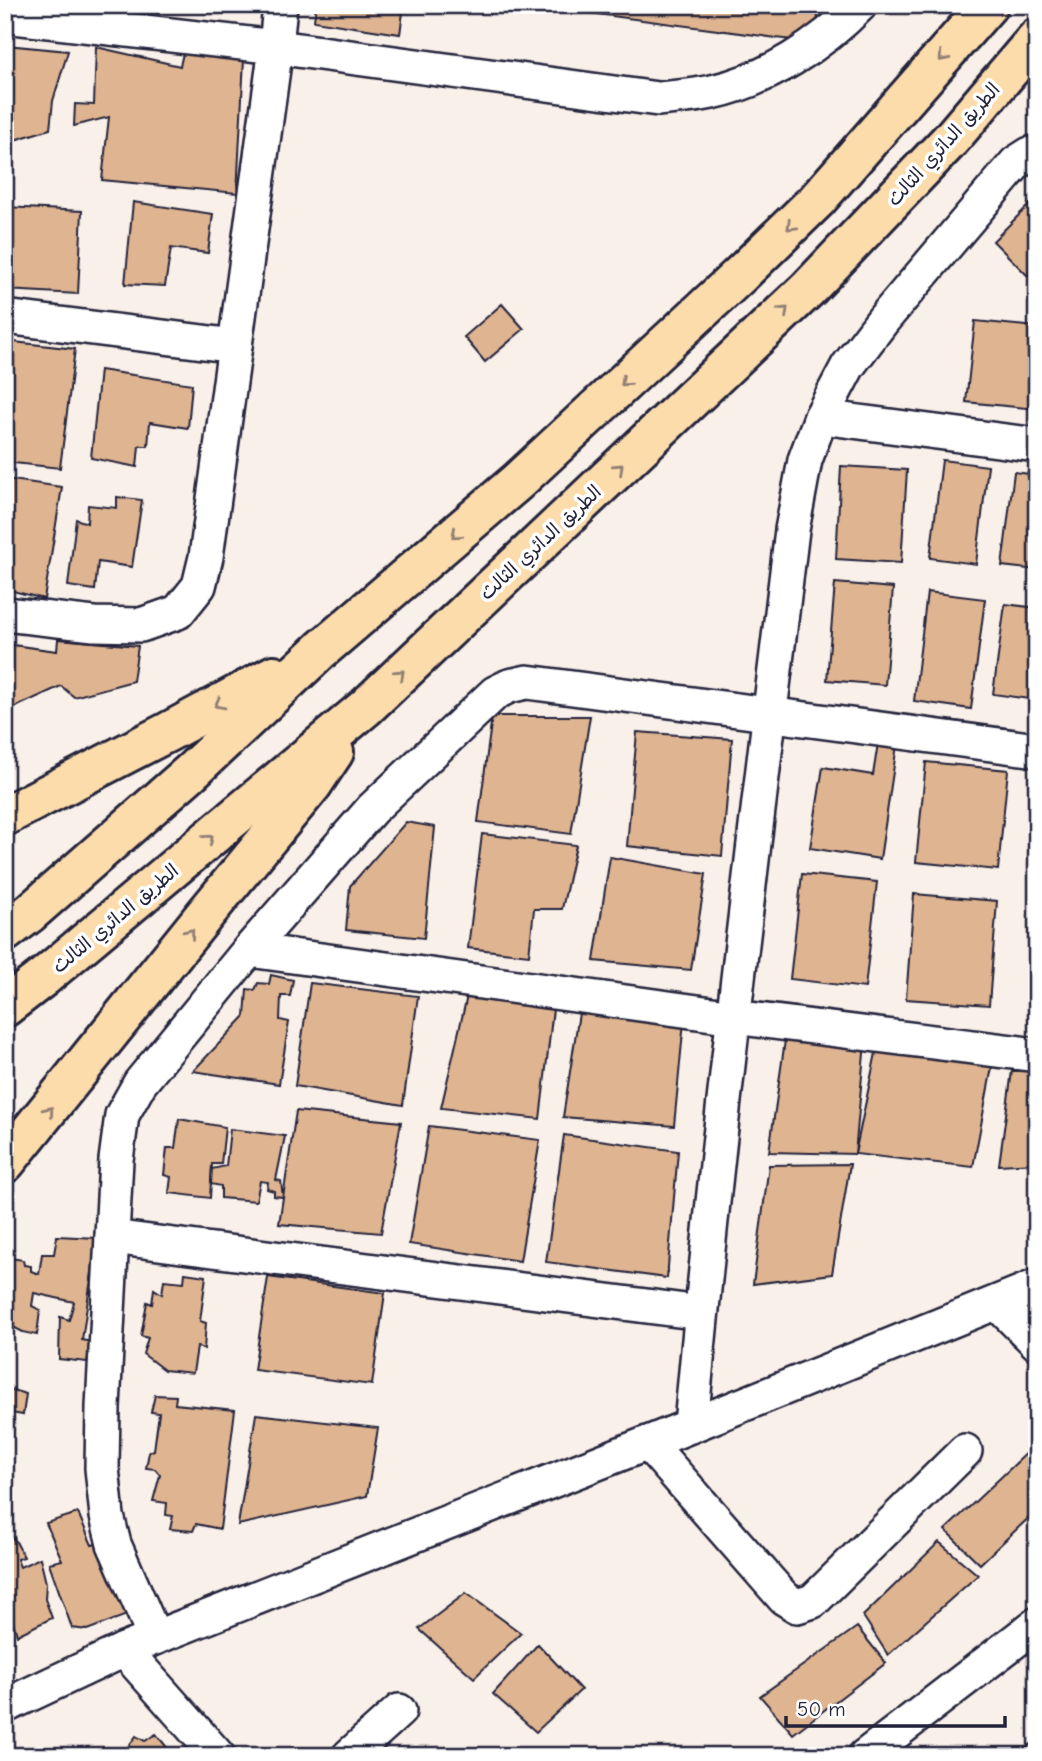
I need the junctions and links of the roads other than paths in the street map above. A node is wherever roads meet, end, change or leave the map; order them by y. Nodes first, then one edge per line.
1 (280, 5) edge
2 (860, 5) edge
3 (988, 5) edge
4 (5, 16) edge
5 (1037, 38) edge
6 (276, 47) junction
7 (1037, 152) edge
8 (5, 317) edge
9 (235, 346) junction
10 (821, 417) junction
11 (1037, 445) edge
12 (5, 614) edge
13 (323, 649) junction
14 (365, 708) junction
15 (770, 714) junction
16 (1037, 750) edge
17 (5, 816) edge
18 (5, 932) edge
19 (249, 950) junction
20 (5, 1007) edge
21 (734, 1017) junction
22 (1037, 1055) edge
23 (5, 1163) edge
24 (112, 1237) junction
25 (1037, 1286) edge
26 (997, 1303) junction
27 (701, 1313) junction
28 (1037, 1343) edge
29 (691, 1425) junction
30 (648, 1443) junction
31 (965, 1451) dead end
32 (1037, 1624) edge
33 (155, 1638) junction
34 (124, 1650) junction
35 (5, 1706) edge
36 (399, 1711) dead end
37 (218, 1756) edge
38 (349, 1756) edge
39 (865, 1756) edge

1 - 6 street
2 - 6 street
3 -> 13 highway
4 - 6 street
14 -> 5 highway, الطريق الدائري الثالث
6 - 9 street
7 - 10 street
8 - 9 street
9 - 12 street
10 - 11 street
10 - 15 street
13 -> 17 highway
13 - 18 highway
20 -> 14 highway, الطريق الدائري الثالث
23 -> 14 highway
15 - 16 street
15 - 19 street
15 - 21 street
19 - 21 street
19 - 24 street
21 - 22 street
21 - 27 street
24 - 27 street
24 - 33 street
25 - 26 street
26 - 28 street
26 - 29 street
27 - 29 street
29 - 30 street
30 - 31 street
30 - 33 street
32 - 39 street
33 - 34 street
34 - 35 street
34 - 37 street
36 - 38 street

